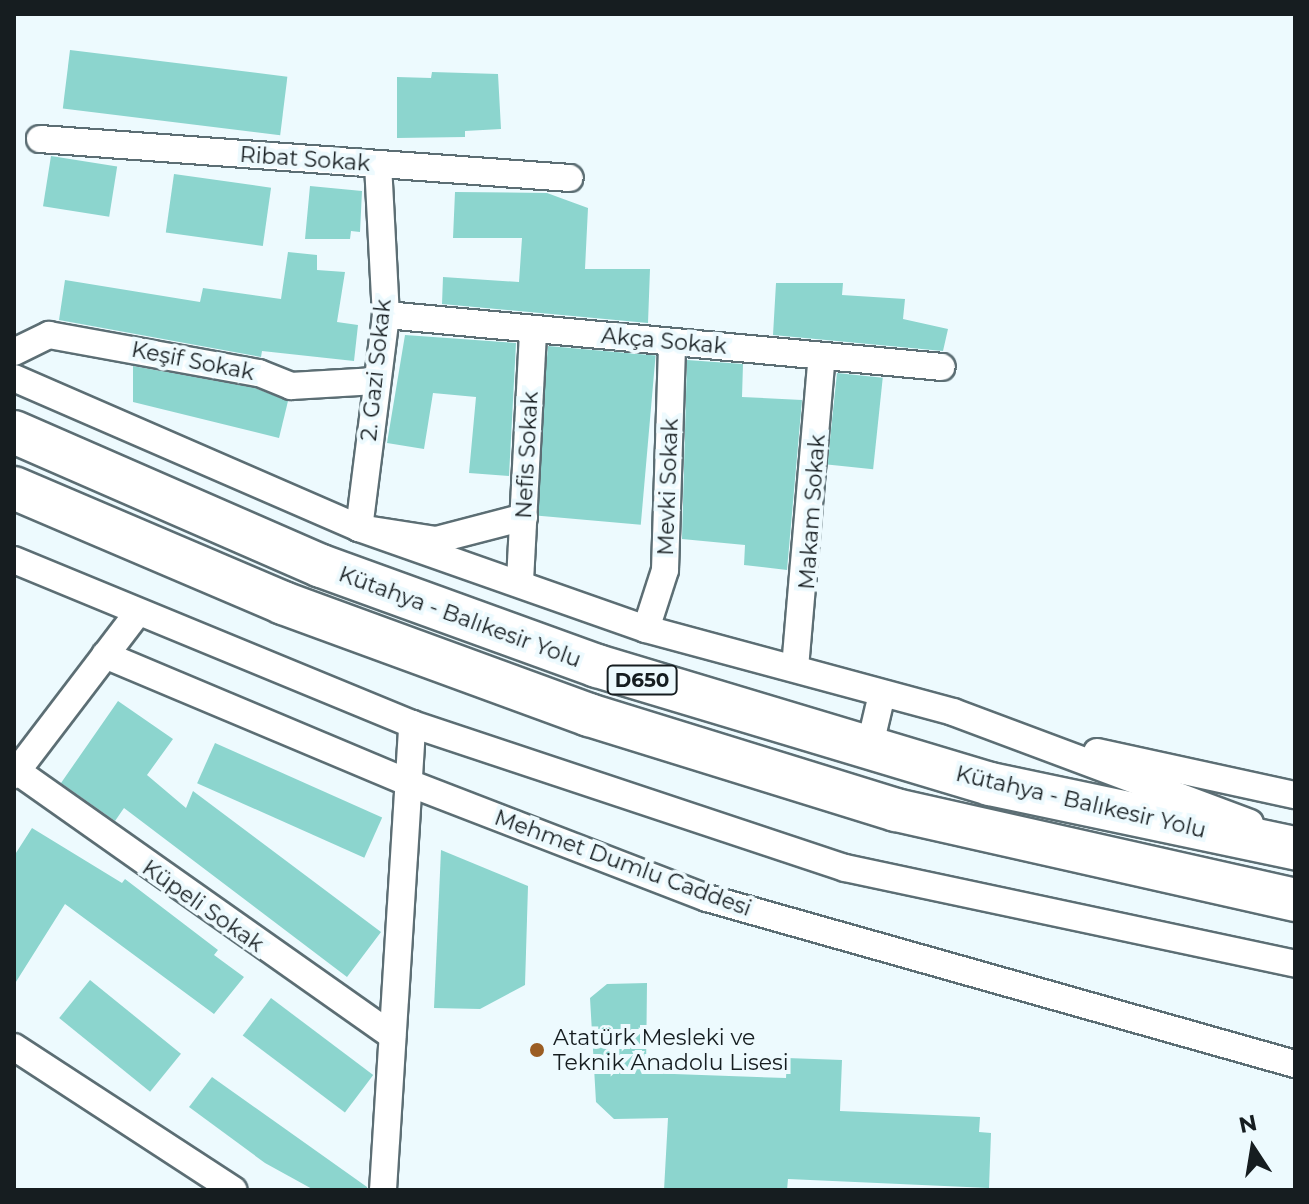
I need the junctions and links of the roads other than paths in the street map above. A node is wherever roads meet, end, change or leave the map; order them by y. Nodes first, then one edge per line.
1 (40, 139) dead end
2 (378, 164) junction
3 (570, 178) dead end
4 (386, 315) junction
5 (533, 329) junction
6 (672, 342) junction
7 (14, 352) edge
8 (822, 356) junction
9 (942, 367) dead end
10 (14, 378) edge
11 (376, 381) junction
12 (14, 432) edge
13 (14, 488) edge
14 (524, 517) junction
15 (359, 528) junction
16 (14, 560) edge
17 (520, 581) junction
18 (136, 615) junction
19 (646, 629) junction
20 (105, 655) junction
21 (795, 668) junction
22 (882, 694) junction
23 (412, 724) junction
24 (1023, 737) junction
25 (869, 749) junction
26 (16, 773) edge
27 (409, 783) junction
28 (1295, 795) edge
29 (1295, 840) edge
30 (1295, 848) edge
31 (1295, 900) edge
32 (1295, 964) edge
33 (392, 1036) junction
34 (14, 1047) edge
35 (1295, 1064) edge
36 (233, 1190) edge
37 (383, 1190) edge

1 - 2 street, Ribat Sokak
2 - 3 street, Ribat Sokak
2 - 4 street, 2. Gazi Sokak
4 - 5 street, Akça Sokak
4 - 11 street, 2. Gazi Sokak
5 - 6 street, Akça Sokak
5 - 14 street, Nefis Sokak
6 - 8 street, Akça Sokak
6 - 19 street, Mevki Sokak
7 - 11 street, Keşif Sokak
8 - 9 street, Akça Sokak
8 - 21 street, Makam Sokak
10 - 15 street
11 - 15 street, 2. Gazi Sokak
12 - 25 highway, Kütahya - Balıkesir Yolu / D650
13 - 31 highway, D650
14 - 15 street
14 - 17 street, Nefis Sokak
15 - 17 street
16 - 18 street
17 - 19 street
18 - 20 street
18 - 23 street
19 - 21 street
20 - 26 street
20 - 27 street, Mehmet Dumlu Caddesi
21 - 22 street
22 - 24 street
22 - 25 street
23 - 27 street
23 - 32 street
24 - 28 street
24 - 29 street
25 - 30 highway, Kütahya - Balıkesir Yolu / D650
26 - 33 street, Küpeli Sokak
27 - 33 street
27 - 35 street, Mehmet Dumlu Caddesi
33 - 37 street
34 - 36 street

